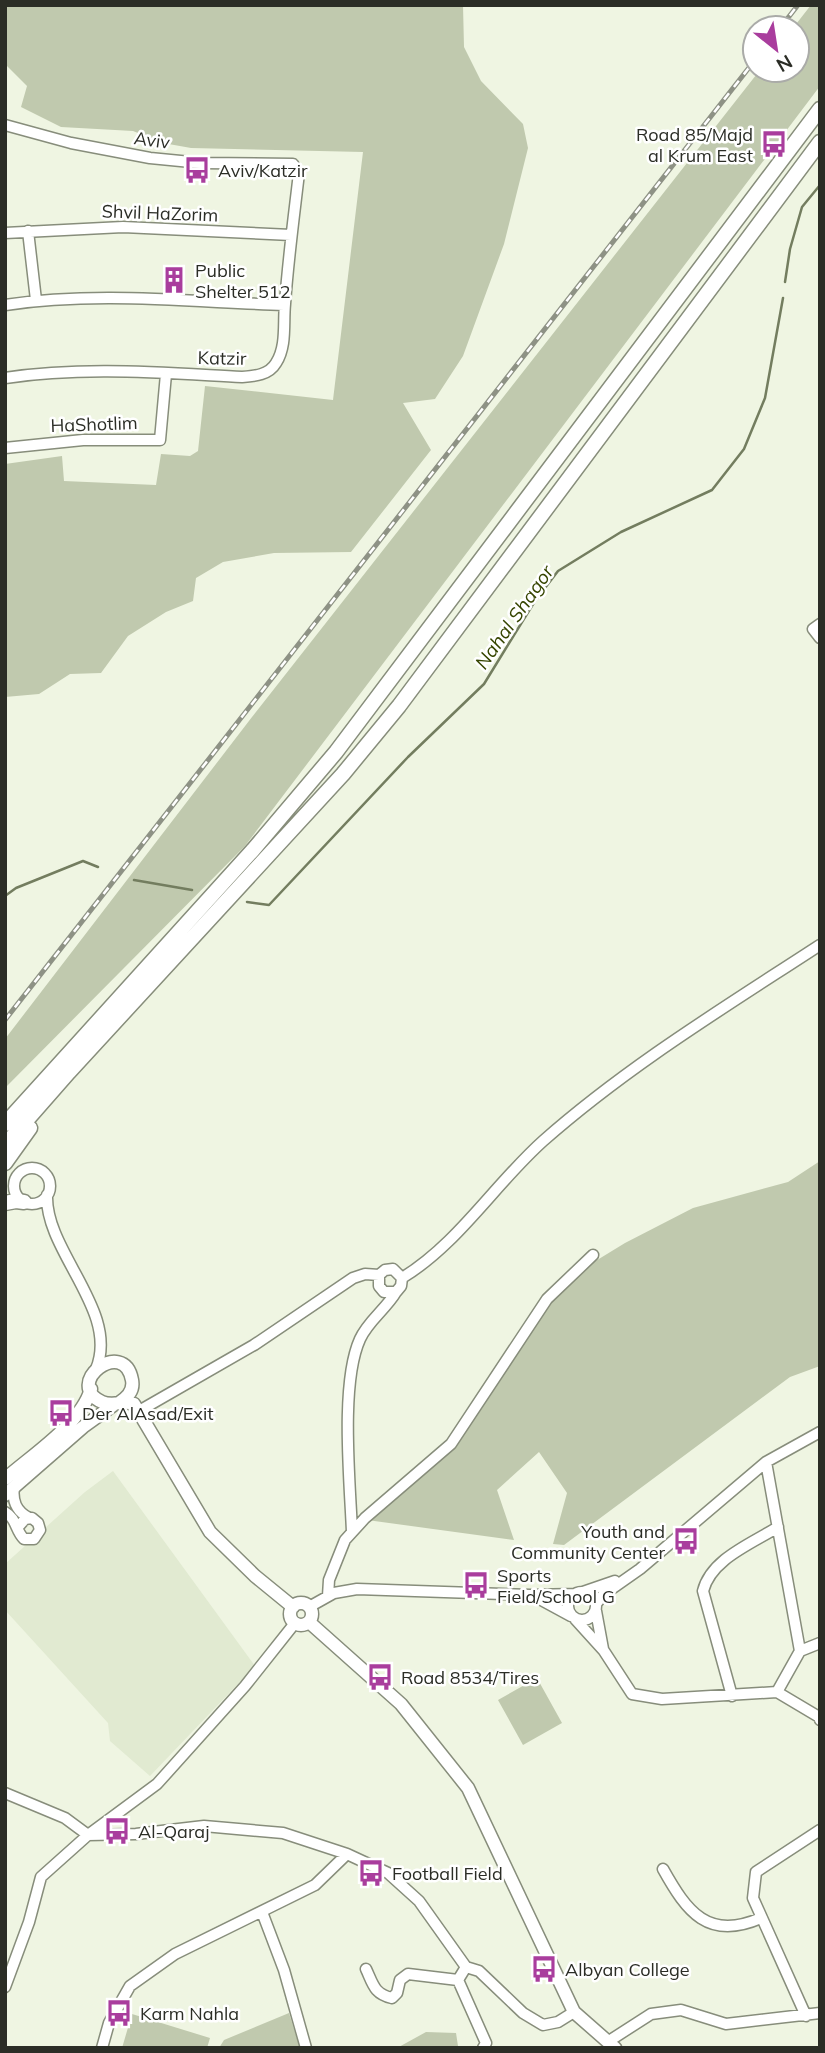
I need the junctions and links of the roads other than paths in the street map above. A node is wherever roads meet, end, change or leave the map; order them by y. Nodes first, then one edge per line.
1 (820, 109) edge
2 (6, 125) edge
3 (820, 142) edge
4 (296, 167) joint
5 (28, 231) junction
6 (5, 233) edge
7 (291, 235) junction
8 (36, 300) junction
9 (5, 305) edge
10 (285, 305) junction
11 (166, 374) junction
12 (5, 378) edge
13 (5, 448) edge
14 (820, 624) edge
15 (820, 638) edge
16 (820, 945) edge
17 (69, 1072) junction
18 (35, 1089) junction
19 (5, 1112) edge
20 (5, 1124) edge
21 (5, 1145) edge
22 (5, 1163) edge
23 (47, 1195) junction
24 (5, 1203) edge
25 (27, 1203) junction
26 (55, 1231) junction
27 (593, 1255) dead end
28 (379, 1275) junction
29 (402, 1278) junction
30 (396, 1292) junction
31 (99, 1336) junction
32 (118, 1363) junction
33 (96, 1369) junction
34 (132, 1384) junction
35 (91, 1389) junction
36 (118, 1403) junction
37 (143, 1410) junction
38 (820, 1432) edge
39 (766, 1462) junction
40 (8, 1487) edge
41 (5, 1512) edge
42 (29, 1518) junction
43 (18, 1527) junction
44 (778, 1527) junction
45 (352, 1532) junction
46 (640, 1569) junction
47 (580, 1593) junction
48 (530, 1595) junction
49 (328, 1596) junction
50 (309, 1606) junction
51 (293, 1607) junction
52 (596, 1607) junction
53 (573, 1617) junction
54 (309, 1622) junction
55 (295, 1623) junction
56 (820, 1643) edge
57 (604, 1651) junction
58 (800, 1651) junction
59 (777, 1692) junction
60 (732, 1696) junction
61 (819, 1718) edge
62 (5, 1793) edge
63 (820, 1830) edge
64 (88, 1835) junction
65 (346, 1854) junction
66 (663, 1869) dead end
67 (262, 1912) junction
68 (761, 1918) junction
69 (466, 1967) junction
70 (366, 1969) dead end
71 (458, 1980) junction
72 (5, 1987) edge
73 (574, 2012) junction
74 (820, 2013) edge
75 (806, 2016) junction
76 (612, 2045) edge
77 (102, 2048) edge
78 (306, 2048) edge
79 (483, 2048) edge

1 - 18 highway
2 - 4 street, Aviv
3 - 17 highway
4 - 7 street, Katzir
5 - 6 street, Shvil HaZorim
5 - 7 street, Shvil HaZorim
5 - 8 street
7 - 10 street, Katzir
8 - 9 street
8 - 10 street
10 - 11 street, Katzir
11 - 12 street, Katzir
11 - 13 street, HaShotlim
14 - 15 street
16 - 29 street
17 - 21 highway
17 - 22 highway
18 - 19 highway
18 - 20 highway
23 - 25 street
23 - 25 street
23 - 26 street
24 - 25 highway
25 - 26 street
26 - 31 street
27 - 45 street
28 - 29 street
28 - 30 street
28 - 37 street
29 - 30 street
30 - 45 street
31 - 32 street
31 - 33 street
32 - 33 main road
32 - 34 main road
33 - 35 main road
34 - 36 main road
34 - 37 main road
35 - 36 main road
35 - 40 main road
36 - 37 main road
36 - 40 main road
37 - 51 main road
38 - 39 street
39 - 44 street
39 - 46 street
40 - 42 street
41 - 43 street
42 - 43 street
42 - 43 street
44 - 58 street
44 - 60 street
45 - 49 street
46 - 47 street
46 - 52 street
47 - 48 street
47 - 52 street
47 - 53 street
48 - 49 street
48 - 53 street
49 - 50 street
50 - 51 main road
50 - 54 main road
51 - 55 main road
52 - 53 street
52 - 57 street
53 - 57 street
54 - 55 main road
54 - 73 main road
55 - 64 street
56 - 58 street
57 - 60 street
58 - 59 street
59 - 60 street
59 - 61 street
62 - 64 street
63 - 68 street
64 - 65 street
64 - 72 street
65 - 67 street
65 - 69 street
66 - 68 street
67 - 77 street
67 - 78 street
68 - 75 street
69 - 71 street
69 - 73 street
70 - 71 street
71 - 79 street
73 - 76 main road
74 - 75 street
75 - 76 street

